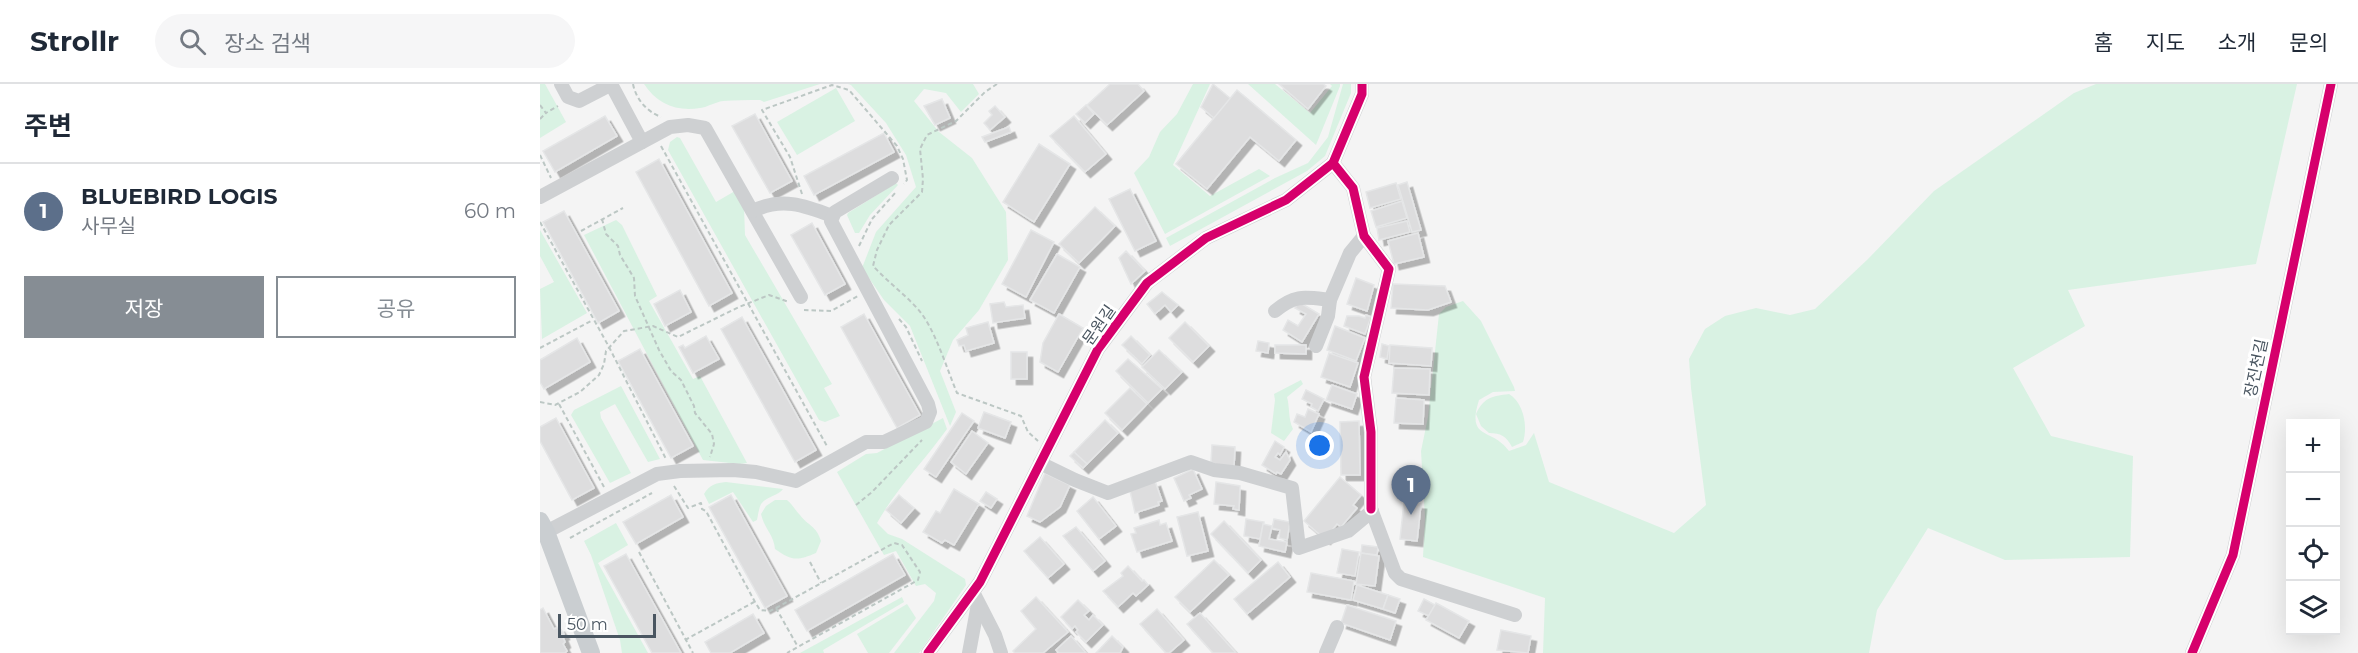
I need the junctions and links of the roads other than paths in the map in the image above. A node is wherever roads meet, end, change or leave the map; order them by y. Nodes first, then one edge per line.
1 (561, 84) edge
2 (611, 84) edge
3 (1362, 84) edge
4 (2331, 84) edge
5 (642, 142) junction
6 (1333, 163) junction
7 (892, 178) dead end
8 (540, 197) edge
9 (753, 211) junction
10 (832, 216) junction
11 (1364, 236) junction
12 (1330, 300) junction
13 (800, 304) road end
14 (1275, 311) dead end
15 (1317, 346) dead end
16 (1040, 463) junction
17 (1372, 510) junction
18 (543, 527) edge
19 (976, 598) junction
20 (1515, 615) dead end
21 (1337, 627) dead end
22 (591, 653) edge
23 (928, 653) edge
24 (969, 653) edge
25 (1001, 653) edge
26 (1326, 653) edge
27 (2192, 653) edge

1 - 2 street
2 - 5 street
3 - 6 street, 문원길
4 - 27 street, 장진천길
5 - 8 street
5 - 9 street
6 - 11 street
6 - 16 street, 문원길
7 - 10 street
9 - 10 street
9 - 13 street
10 - 18 street
11 - 12 street
11 - 17 street
12 - 14 street
12 - 15 street
16 - 17 street
16 - 19 street, 문원길
17 - 20 street
18 - 22 main road
19 - 23 street, 문원길
19 - 24 street
19 - 25 street
21 - 26 street

